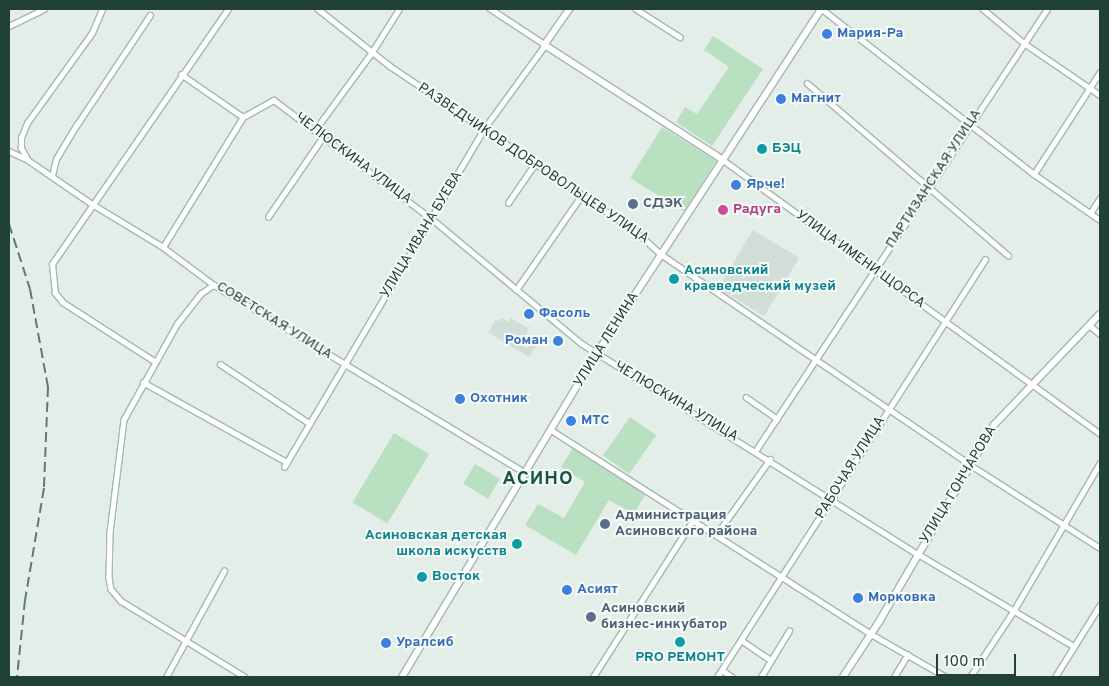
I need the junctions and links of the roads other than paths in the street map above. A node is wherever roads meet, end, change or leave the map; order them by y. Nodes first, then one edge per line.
1 (44, 9) edge
2 (102, 9) edge
3 (228, 9) edge
4 (318, 9) edge
5 (399, 9) edge
6 (490, 9) edge
7 (570, 9) edge
8 (636, 9) edge
9 (821, 9) edge
10 (983, 9) edge
11 (1046, 9) edge
12 (150, 15) dead end
13 (9, 26) edge
14 (680, 36) dead end
15 (1024, 43) junction
16 (544, 45) junction
17 (372, 52) junction
18 (1100, 72) edge
19 (181, 74) junction
20 (807, 83) dead end
21 (1090, 88) junction
22 (1100, 95) edge
23 (243, 117) junction
24 (970, 123) junction
25 (315, 130) junction
26 (483, 130) junction
27 (322, 138) junction
28 (9, 151) edge
29 (722, 159) junction
30 (28, 160) junction
31 (534, 165) junction
32 (1034, 174) junction
33 (52, 176) junction
34 (928, 187) junction
35 (581, 196) junction
36 (1100, 198) edge
37 (508, 203) dead end
38 (92, 204) junction
39 (1091, 212) junction
40 (268, 216) dead end
41 (432, 219) junction
42 (1100, 220) edge
43 (163, 247) junction
44 (1008, 254) dead end
45 (662, 255) junction
46 (985, 260) dead end
47 (875, 271) junction
48 (214, 284) junction
49 (516, 290) junction
50 (1100, 314) edge
51 (944, 319) junction
52 (1089, 325) junction
53 (1100, 334) edge
54 (597, 353) junction
55 (816, 359) junction
56 (155, 362) junction
57 (220, 364) dead end
58 (344, 365) junction
59 (143, 382) junction
60 (1031, 383) junction
61 (746, 397) dead end
62 (888, 408) junction
63 (777, 419) junction
64 (310, 424) junction
65 (551, 430) junction
66 (1100, 434) edge
67 (756, 450) junction
68 (770, 459) junction
69 (287, 462) junction
70 (1100, 463) edge
71 (969, 464) junction
72 (284, 467) dead end
73 (526, 473) junction
74 (832, 498) junction
75 (693, 520) junction
76 (1064, 525) junction
77 (716, 534) junction
78 (1100, 548) edge
79 (918, 554) junction
80 (224, 571) dead end
81 (782, 577) junction
82 (1100, 605) edge
83 (1014, 610) junction
84 (789, 631) dead end
85 (871, 634) junction
86 (187, 639) junction
87 (741, 640) junction
88 (1072, 645) junction
89 (907, 655) junction
90 (771, 660) junction
91 (722, 670) junction
92 (166, 677) edge
93 (245, 677) edge
94 (402, 677) edge
95 (594, 677) edge
96 (717, 677) edge
97 (732, 677) edge
98 (761, 677) edge
99 (843, 677) edge
100 (894, 677) edge
101 (946, 677) edge
102 (970, 677) edge
103 (1055, 677) edge

1 - 13 street
2 - 30 street
3 - 19 street
4 - 17 street, РАЗВЕДЧИКОВ ДОБРОВОЛЬЦЕВ УЛИЦА
5 - 17 street
6 - 16 street, УЛИЦА ИМЕНИ ЩОРСА
7 - 16 street, УЛИЦА ИВАНА БУЕВА
8 - 14 street
9 - 24 street
9 - 29 main road, УЛИЦА ЛЕНИНА
10 - 15 street
11 - 15 street, ПАРТИЗАНСКАЯ УЛИЦА
12 - 33 street
15 - 21 street
15 - 24 street, ПАРТИЗАНСКАЯ УЛИЦА
16 - 26 street, УЛИЦА ИВАНА БУЕВА
16 - 29 street, УЛИЦА ИМЕНИ ЩОРСА
17 - 25 street
17 - 26 street, РАЗВЕДЧИКОВ ДОБРОВОЛЬЦЕВ УЛИЦА
18 - 21 street
19 - 23 street
19 - 38 street
20 - 34 street
21 - 22 street
21 - 32 street
23 - 25 street, ЧЕЛЮСКИНА УЛИЦА
23 - 43 street
24 - 32 street
24 - 34 street, ПАРТИЗАНСКАЯ УЛИЦА
25 - 27 street, ЧЕЛЮСКИНА УЛИЦА
26 - 31 street, РАЗВЕДЧИКОВ ДОБРОВОЛЬЦЕВ УЛИЦА
26 - 41 street, УЛИЦА ИВАНА БУЕВА
27 - 40 street
27 - 41 street, ЧЕЛЮСКИНА УЛИЦА
28 - 30 street, СОВЕТСКАЯ УЛИЦА
29 - 45 main road, УЛИЦА ЛЕНИНА
29 - 47 street, УЛИЦА ИМЕНИ ЩОРСА
30 - 33 street, СОВЕТСКАЯ УЛИЦА
31 - 35 street, РАЗВЕДЧИКОВ ДОБРОВОЛЬЦЕВ УЛИЦА
31 - 37 street
32 - 39 street
33 - 38 street, СОВЕТСКАЯ УЛИЦА
34 - 44 street
34 - 47 street, ПАРТИЗАНСКАЯ УЛИЦА
35 - 45 street, РАЗВЕДЧИКОВ ДОБРОВОЛЬЦЕВ УЛИЦА
35 - 49 street
36 - 39 street
38 - 43 street, СОВЕТСКАЯ УЛИЦА
38 - 56 street
39 - 42 street
41 - 49 street, ЧЕЛЮСКИНА УЛИЦА
41 - 58 street, УЛИЦА ИВАНА БУЕВА
43 - 48 street, СОВЕТСКАЯ УЛИЦА
45 - 54 main road, УЛИЦА ЛЕНИНА
45 - 55 street, РАЗВЕДЧИКОВ ДОБРОВОЛЬЦЕВ УЛИЦА
46 - 51 street, РАБОЧАЯ УЛИЦА
47 - 51 street, УЛИЦА ИМЕНИ ЩОРСА
47 - 55 street, ПАРТИЗАНСКАЯ УЛИЦА
48 - 56 street
48 - 58 street, СОВЕТСКАЯ УЛИЦА
49 - 54 street, ЧЕЛЮСКИНА УЛИЦА
50 - 52 street, УЛИЦА ГОНЧАРОВА
51 - 60 street, УЛИЦА ИМЕНИ ЩОРСА
51 - 62 street, РАБОЧАЯ УЛИЦА
52 - 53 street
52 - 60 street, УЛИЦА ГОНЧАРОВА
54 - 65 main road, УЛИЦА ЛЕНИНА
54 - 67 street, ЧЕЛЮСКИНА УЛИЦА
55 - 62 street, РАЗВЕДЧИКОВ ДОБРОВОЛЬЦЕВ УЛИЦА
55 - 63 street, ПАРТИЗАНСКАЯ УЛИЦА
56 - 59 street
57 - 64 street
58 - 64 street, УЛИЦА ИВАНА БУЕВА
58 - 73 street, СОВЕТСКАЯ УЛИЦА
59 - 69 street
59 - 86 street
60 - 66 street, УЛИЦА ИМЕНИ ЩОРСА
60 - 71 street, УЛИЦА ГОНЧАРОВА
61 - 63 street
62 - 71 street, РАЗВЕДЧИКОВ ДОБРОВОЛЬЦЕВ УЛИЦА
62 - 74 street, РАБОЧАЯ УЛИЦА
63 - 67 street, ПАРТИЗАНСКАЯ УЛИЦА
64 - 69 street, УЛИЦА ИВАНА БУЕВА
65 - 73 main road, УЛИЦА ЛЕНИНА
65 - 75 street
67 - 68 street, ЧЕЛЮСКИНА УЛИЦА
68 - 74 street, ЧЕЛЮСКИНА УЛИЦА
68 - 77 street
69 - 72 street, УЛИЦА ИВАНА БУЕВА
70 - 76 street
71 - 76 street, РАЗВЕДЧИКОВ ДОБРОВОЛЬЦЕВ УЛИЦА
71 - 79 street, УЛИЦА ГОНЧАРОВА
73 - 94 main road, УЛИЦА ЛЕНИНА
74 - 79 street, ЧЕЛЮСКИНА УЛИЦА
74 - 81 street, РАБОЧАЯ УЛИЦА
75 - 77 street
75 - 95 street
76 - 78 street, РАЗВЕДЧИКОВ ДОБРОВОЛЬЦЕВ УЛИЦА
76 - 83 street
77 - 81 street
79 - 83 street, ЧЕЛЮСКИНА УЛИЦА
79 - 85 street, УЛИЦА ГОНЧАРОВА
80 - 86 street
81 - 85 street
81 - 87 street, РАБОЧАЯ УЛИЦА
82 - 88 street
83 - 88 street, ЧЕЛЮСКИНА УЛИЦА
83 - 102 street
84 - 90 street
85 - 89 street
85 - 99 street, УЛИЦА ГОНЧАРОВА
86 - 92 street
86 - 93 street
87 - 90 street
87 - 91 street, РАБОЧАЯ УЛИЦА
88 - 103 street
89 - 100 street
89 - 101 street
90 - 98 street
91 - 96 street, РАБОЧАЯ УЛИЦА
91 - 97 street

